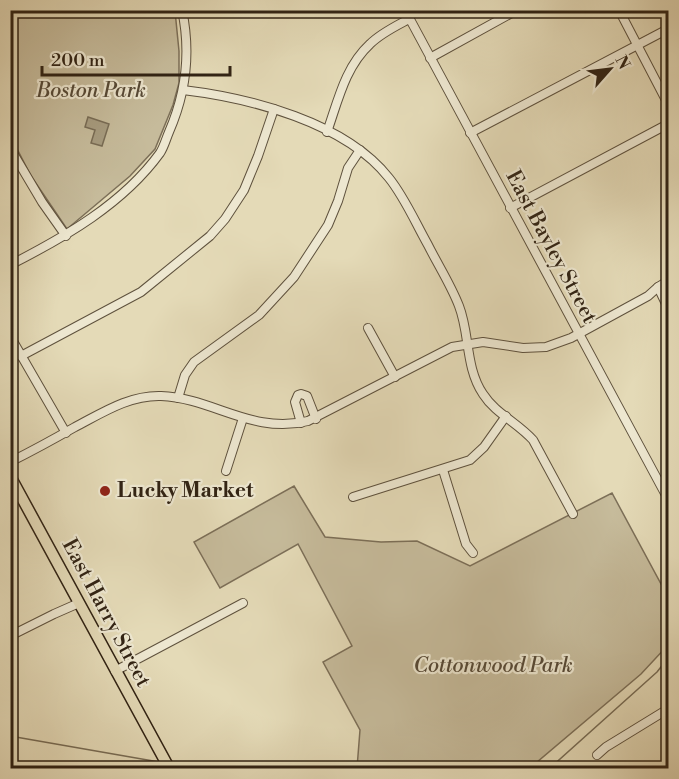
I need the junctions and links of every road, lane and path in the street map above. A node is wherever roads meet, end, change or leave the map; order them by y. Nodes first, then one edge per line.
1 (182, 10) edge
2 (405, 10) edge
3 (517, 10) edge
4 (619, 10) edge
5 (409, 19) junction
6 (669, 29) edge
7 (637, 45) junction
8 (430, 58) junction
9 (183, 90) junction
10 (669, 104) edge
11 (274, 109) junction
12 (669, 124) edge
13 (327, 132) junction
14 (470, 133) junction
15 (10, 148) edge
16 (360, 150) junction
17 (510, 208) junction
18 (66, 236) junction
19 (10, 265) edge
20 (669, 281) edge
21 (658, 287) junction
22 (665, 293) edge
23 (648, 296) junction
24 (669, 308) edge
25 (368, 328) dead end
26 (578, 335) junction
27 (10, 336) edge
28 (467, 344) junction
29 (21, 356) junction
30 (395, 377) junction
31 (178, 398) junction
32 (506, 416) junction
33 (243, 418) junction
34 (316, 419) junction
35 (301, 423) junction
36 (66, 433) junction
37 (10, 462) edge
38 (443, 470) junction
39 (226, 471) dead end
40 (10, 476) edge
41 (353, 498) dead end
42 (669, 499) edge
43 (573, 514) dead end
44 (473, 553) dead end
45 (79, 603) junction
46 (243, 603) dead end
47 (10, 636) edge
48 (115, 671) junction
49 (669, 709) edge
50 (597, 755) dead end
51 (169, 768) edge

1 - 9 street
2 - 5 street, East Bayley Street
3 - 8 street
4 - 7 street
5 - 8 street, East Bayley Street
5 - 13 street
6 - 7 street
7 - 10 street
7 - 14 street
8 - 14 street, East Bayley Street
9 - 11 street
9 - 18 street
11 - 13 street
11 - 29 street
12 - 17 street
13 - 16 street
14 - 17 street, East Bayley Street
15 - 18 street
16 - 28 street
16 - 31 street
17 - 26 street, East Bayley Street
18 - 19 street
20 - 21 street
21 - 22 street
21 - 23 street
22 - 23 street
22 - 24 street
23 - 26 street
25 - 30 street
26 - 28 street
26 - 42 street, East Bayley Street
27 - 29 street
28 - 30 street
28 - 32 street
29 - 36 street
30 - 34 street
31 - 33 street
31 - 36 street
32 - 38 street
32 - 43 street
33 - 35 street
33 - 39 street
34 - 35 street
34 - 35 street
36 - 37 street
38 - 41 street
38 - 44 street
40 - 45 main road, East Harry Street
45 - 47 street
45 - 48 main road, East Harry Street
46 - 48 street
48 - 51 main road, East Harry Street
49 - 50 street

